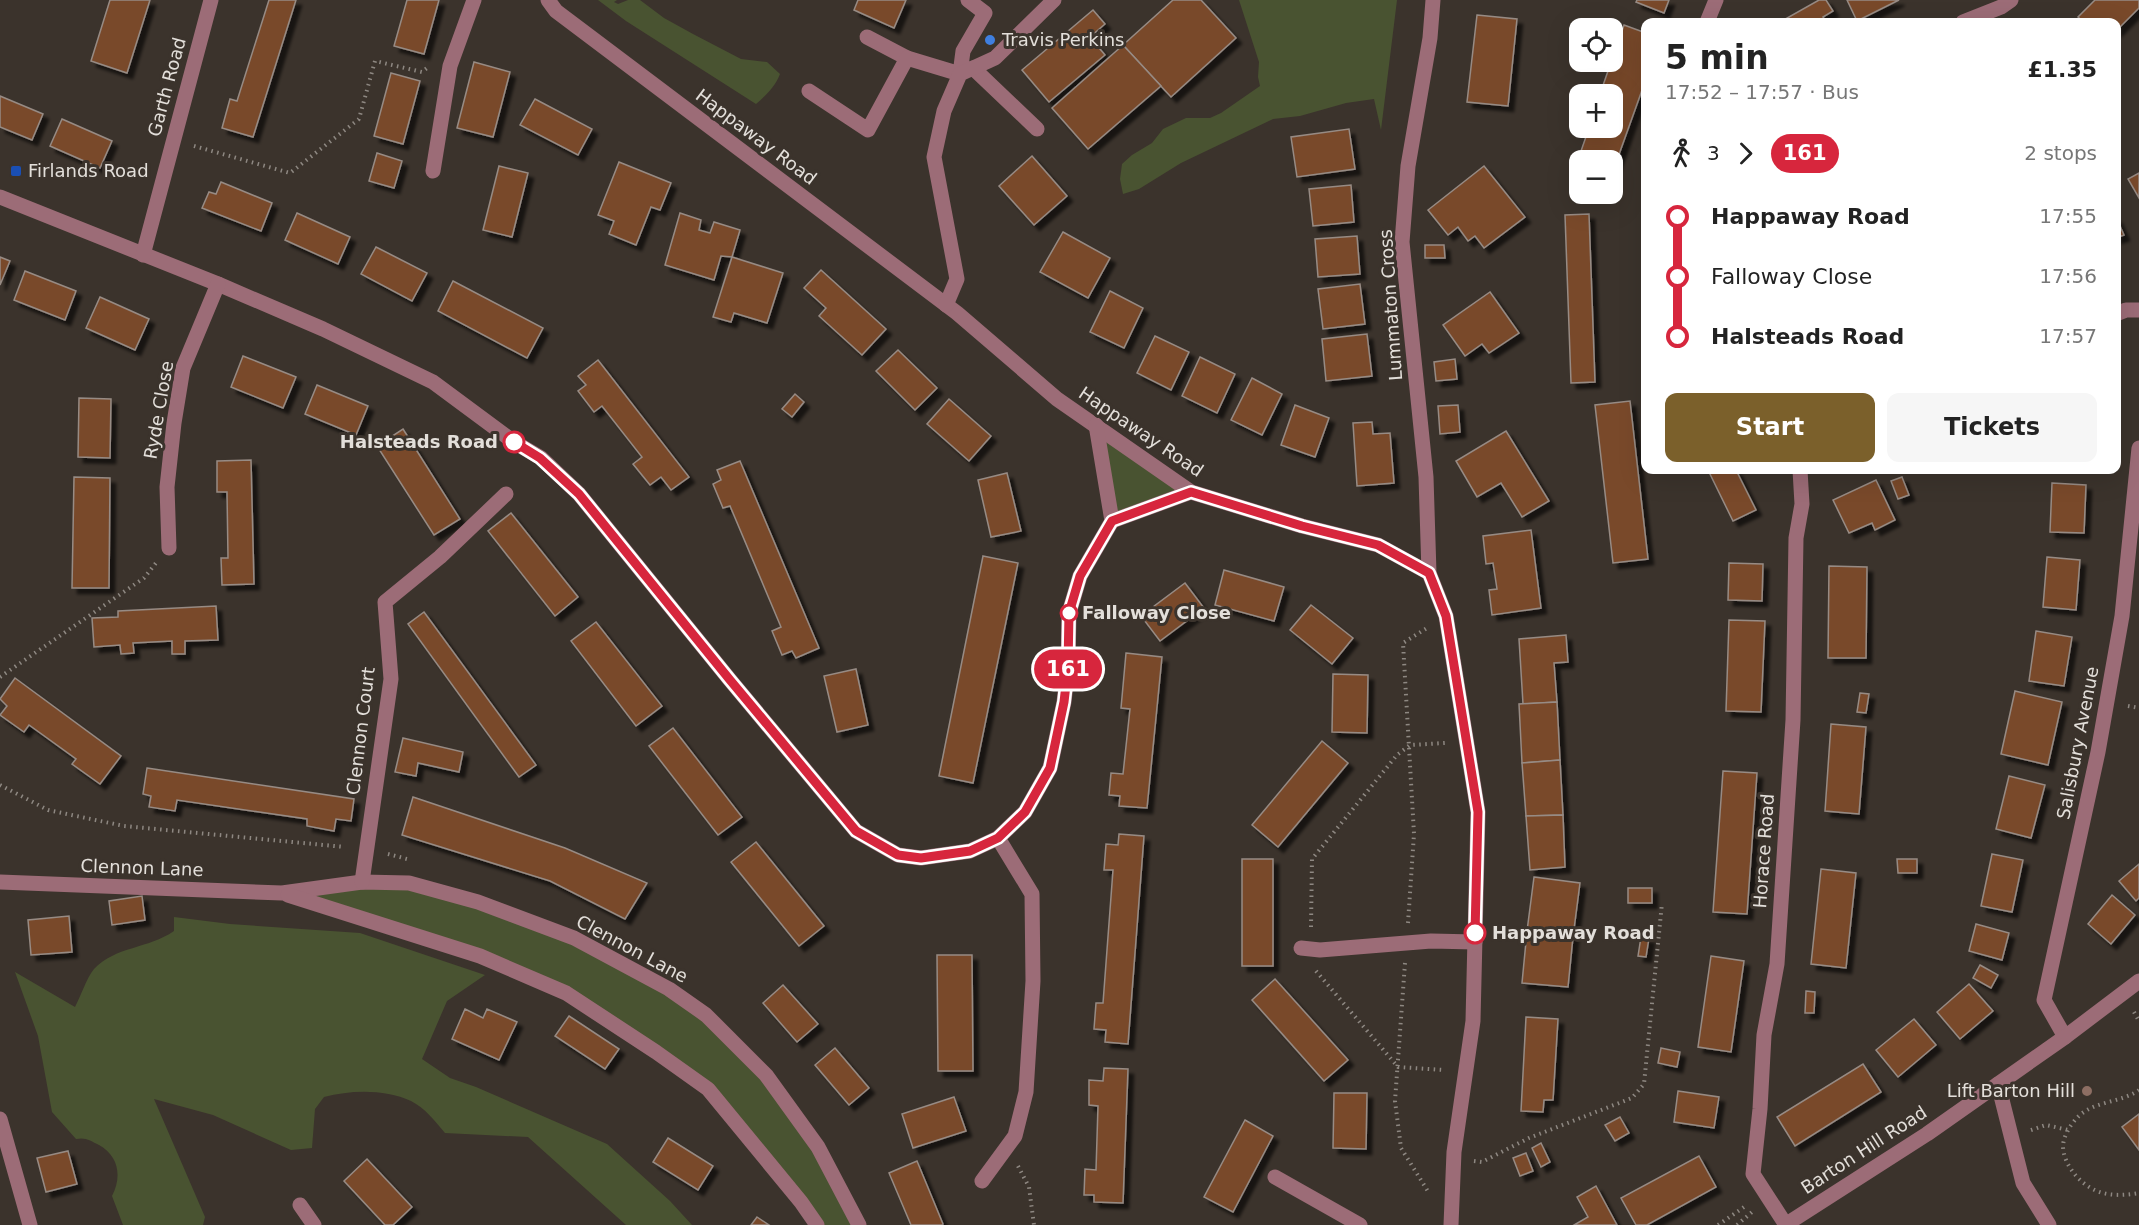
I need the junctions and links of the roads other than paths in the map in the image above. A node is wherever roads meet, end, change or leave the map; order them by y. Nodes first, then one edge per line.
1 (211, 0) edge
2 (474, 0) edge
3 (548, 0) edge
4 (968, 0) edge
5 (1054, 0) edge
6 (1433, 0) edge
7 (1716, 0) edge
8 (2011, 0) edge
9 (1709, 18) edge
10 (1973, 18) edge
11 (867, 36) dead end
12 (907, 58) junction
13 (967, 71) junction
14 (808, 91) dead end
15 (1037, 129) dead end
16 (433, 171) dead end
17 (0, 197) edge
18 (143, 255) junction
19 (218, 284) junction
20 (946, 305) junction
21 (2139, 310) edge
22 (2121, 312) edge
23 (1096, 425) junction
24 (2139, 447) edge
25 (1800, 474) edge
26 (1191, 492) junction
27 (506, 494) dead end
28 (1112, 521) junction
29 (169, 548) road end
30 (1429, 573) junction
31 (998, 838) junction
32 (0, 882) edge
33 (362, 882) junction
34 (282, 893) junction
35 (1475, 942) junction
36 (1306, 949) road end
37 (2139, 981) edge
38 (2065, 1037) junction
39 (1998, 1084) junction
40 (0, 1119) edge
41 (1275, 1177) dead end
42 (982, 1181) dead end
43 (300, 1205) dead end
44 (30, 1225) edge
45 (314, 1225) edge
46 (817, 1225) edge
47 (859, 1225) edge
48 (1360, 1225) edge
49 (1451, 1225) edge
50 (1785, 1225) edge
51 (2049, 1225) edge

1 - 18 street, Garth Road
2 - 16 street
3 - 20 street, Happaway Road
4 - 13 street
5 - 13 street
6 - 30 street, Lummaton Cross
7 - 9 street
8 - 10 street
11 - 12 street
12 - 13 street
12 - 14 street
13 - 15 street
13 - 20 street
17 - 18 street
18 - 19 street
19 - 29 street, Ryde Close
19 - 31 street
20 - 23 street, Happaway Road
21 - 22 street
23 - 26 street, Happaway Road
23 - 28 street
24 - 38 street, Salisbury Avenue
25 - 50 street, Horace Road
26 - 28 street
26 - 30 street, Happaway Road
27 - 33 street, Clennon Court
28 - 31 street
30 - 35 street
31 - 42 street
32 - 34 street, Clennon Lane
33 - 34 street, Clennon Lane
33 - 47 street, Clennon Lane
34 - 46 street, Clennon Lane
35 - 36 street
35 - 49 street
37 - 38 street, Barton Hill Road
38 - 39 street, Barton Hill Road
39 - 50 street, Barton Hill Road
39 - 51 street
40 - 44 street
41 - 48 street
43 - 45 street

